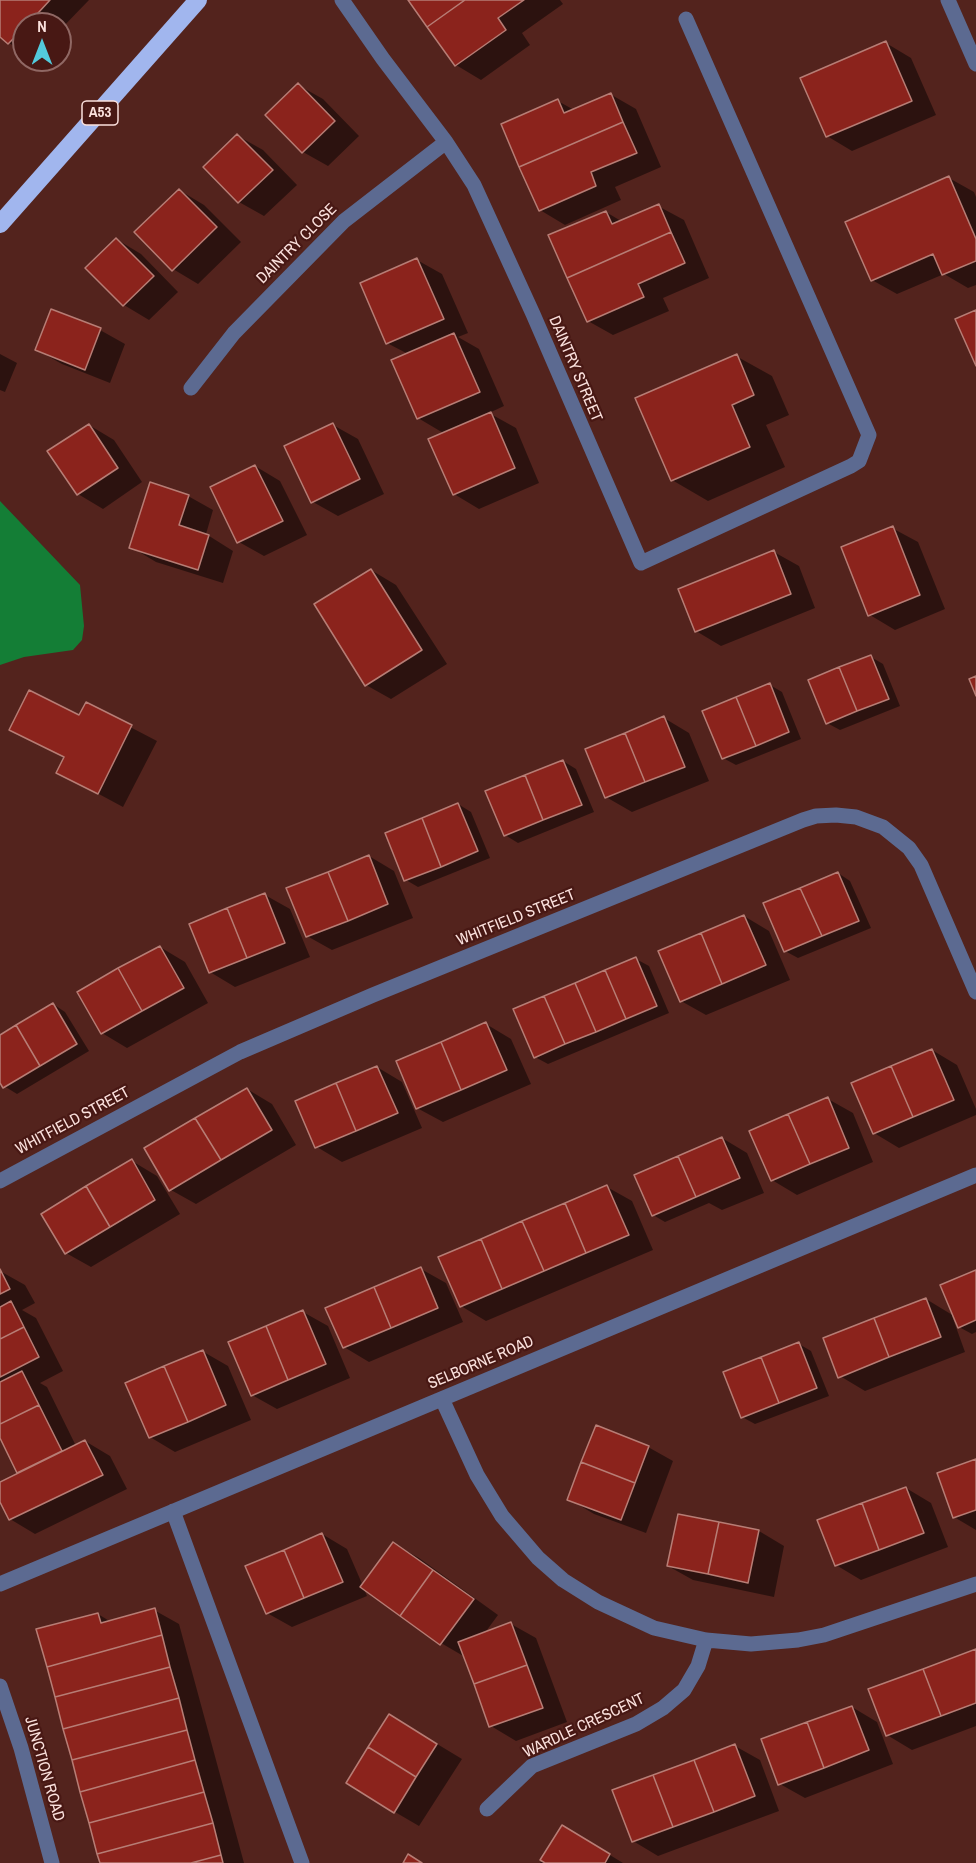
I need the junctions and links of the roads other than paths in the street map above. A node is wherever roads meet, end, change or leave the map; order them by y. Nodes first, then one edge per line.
1 (198, 0) edge
2 (342, 0) edge
3 (948, 0) edge
4 (686, 20) dead end
5 (976, 64) edge
6 (446, 142) junction
7 (0, 224) edge
8 (191, 388) dead end
9 (976, 992) edge
10 (976, 1175) edge
11 (0, 1181) edge
12 (442, 1399) junction
13 (173, 1512) junction
14 (0, 1584) edge
15 (976, 1584) edge
16 (706, 1640) junction
17 (0, 1686) edge
18 (487, 1809) dead end
19 (52, 1863) edge
20 (302, 1863) edge

1 - 7 highway, A53
2 - 6 street, DAINTRY STREET
3 - 5 street
4 - 6 street, DAINTRY STREET
6 - 8 street, DAINTRY CLOSE
9 - 11 street, WHITFIELD STREET
10 - 12 street, SELBORNE ROAD
12 - 13 street, SELBORNE ROAD
12 - 16 street
13 - 14 street, SELBORNE ROAD
13 - 20 street
15 - 16 street
16 - 18 street, WARDLE CRESCENT
17 - 19 street, JUNCTION ROAD

